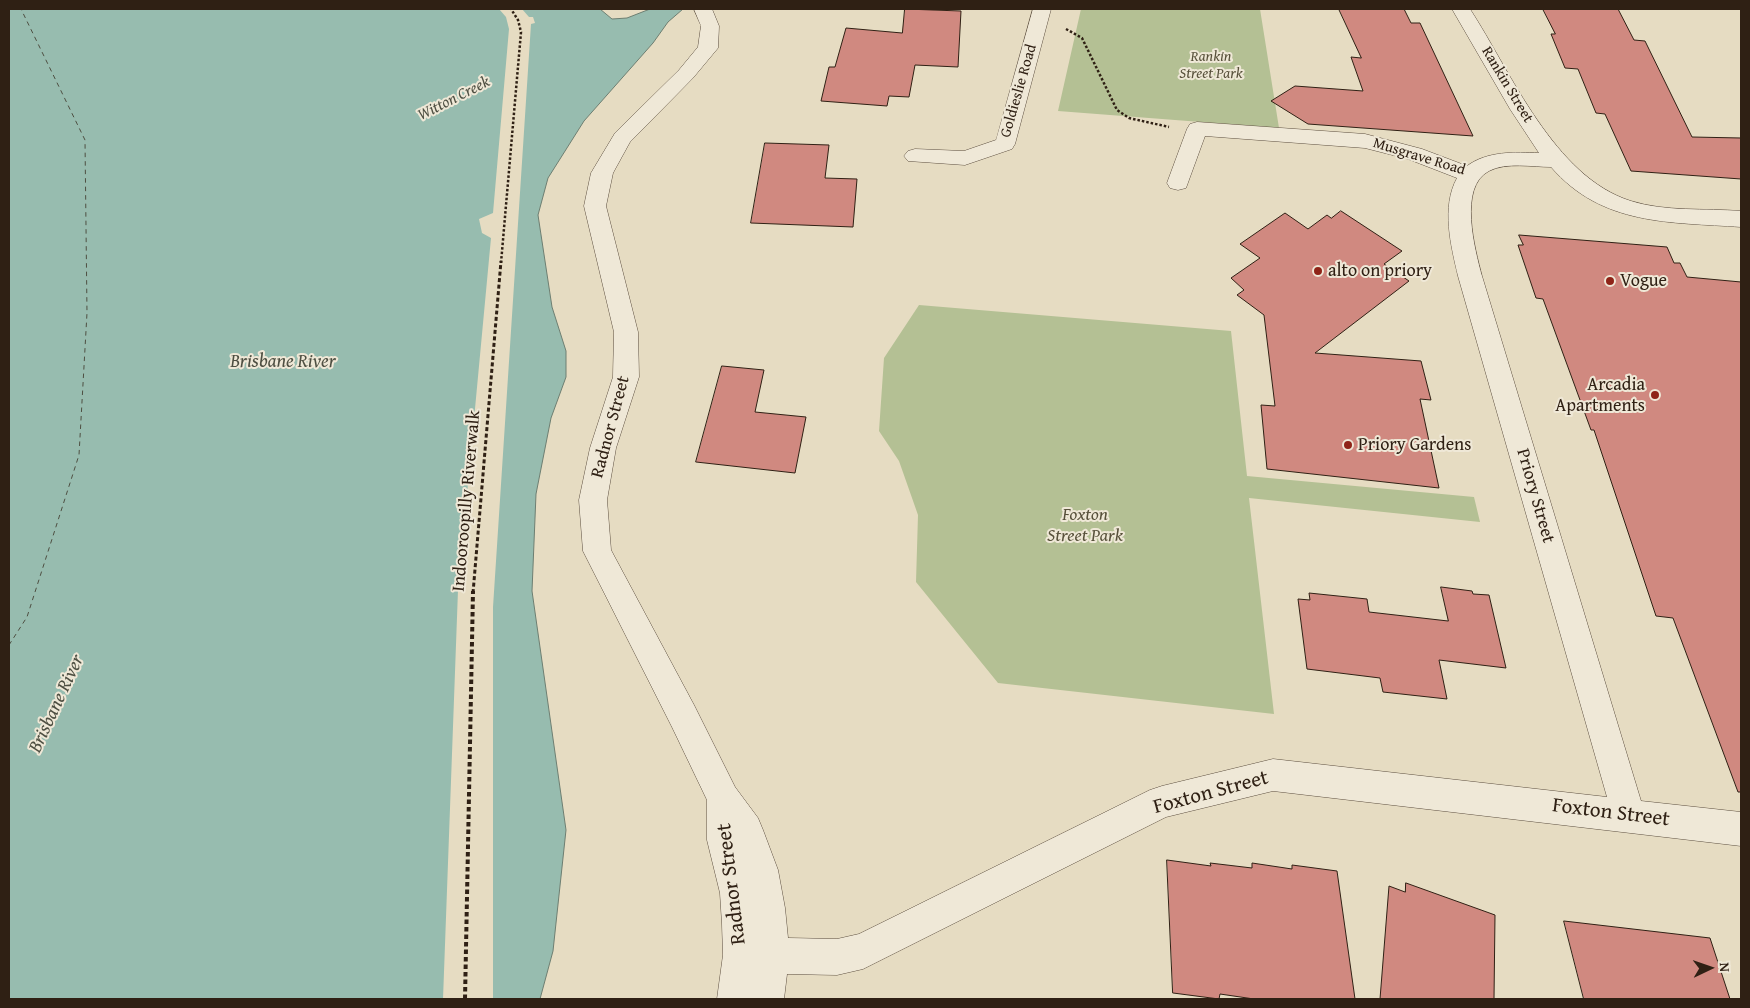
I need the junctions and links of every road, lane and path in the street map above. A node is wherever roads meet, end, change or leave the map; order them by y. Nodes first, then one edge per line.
1 (511, 9) edge
2 (704, 9) edge
3 (1042, 9) edge
4 (1461, 9) edge
5 (1061, 25) dead end
6 (1197, 129) junction
7 (915, 156) dead end
8 (1557, 160) junction
9 (1469, 175) junction
10 (1178, 183) dead end
11 (1741, 219) edge
12 (723, 799) junction
13 (1629, 815) junction
14 (1741, 828) edge
15 (771, 956) junction
16 (464, 999) edge
17 (735, 999) edge
18 (766, 999) edge

1 - 16 path, Indooroopilly Riverwalk
2 - 12 street, Radnor Street
3 - 7 street, Goldieslie Road
4 - 8 street, Rankin Street
5 - 6 path
6 - 9 street, Musgrave Road
6 - 10 street
8 - 9 street, Musgrave Road
8 - 11 street
9 - 13 street, Priory Street
12 - 15 street, Radnor Street
12 - 17 street, Radnor Street
13 - 14 street, Foxton Street
13 - 15 street, Foxton Street
15 - 18 street, Radnor Street

